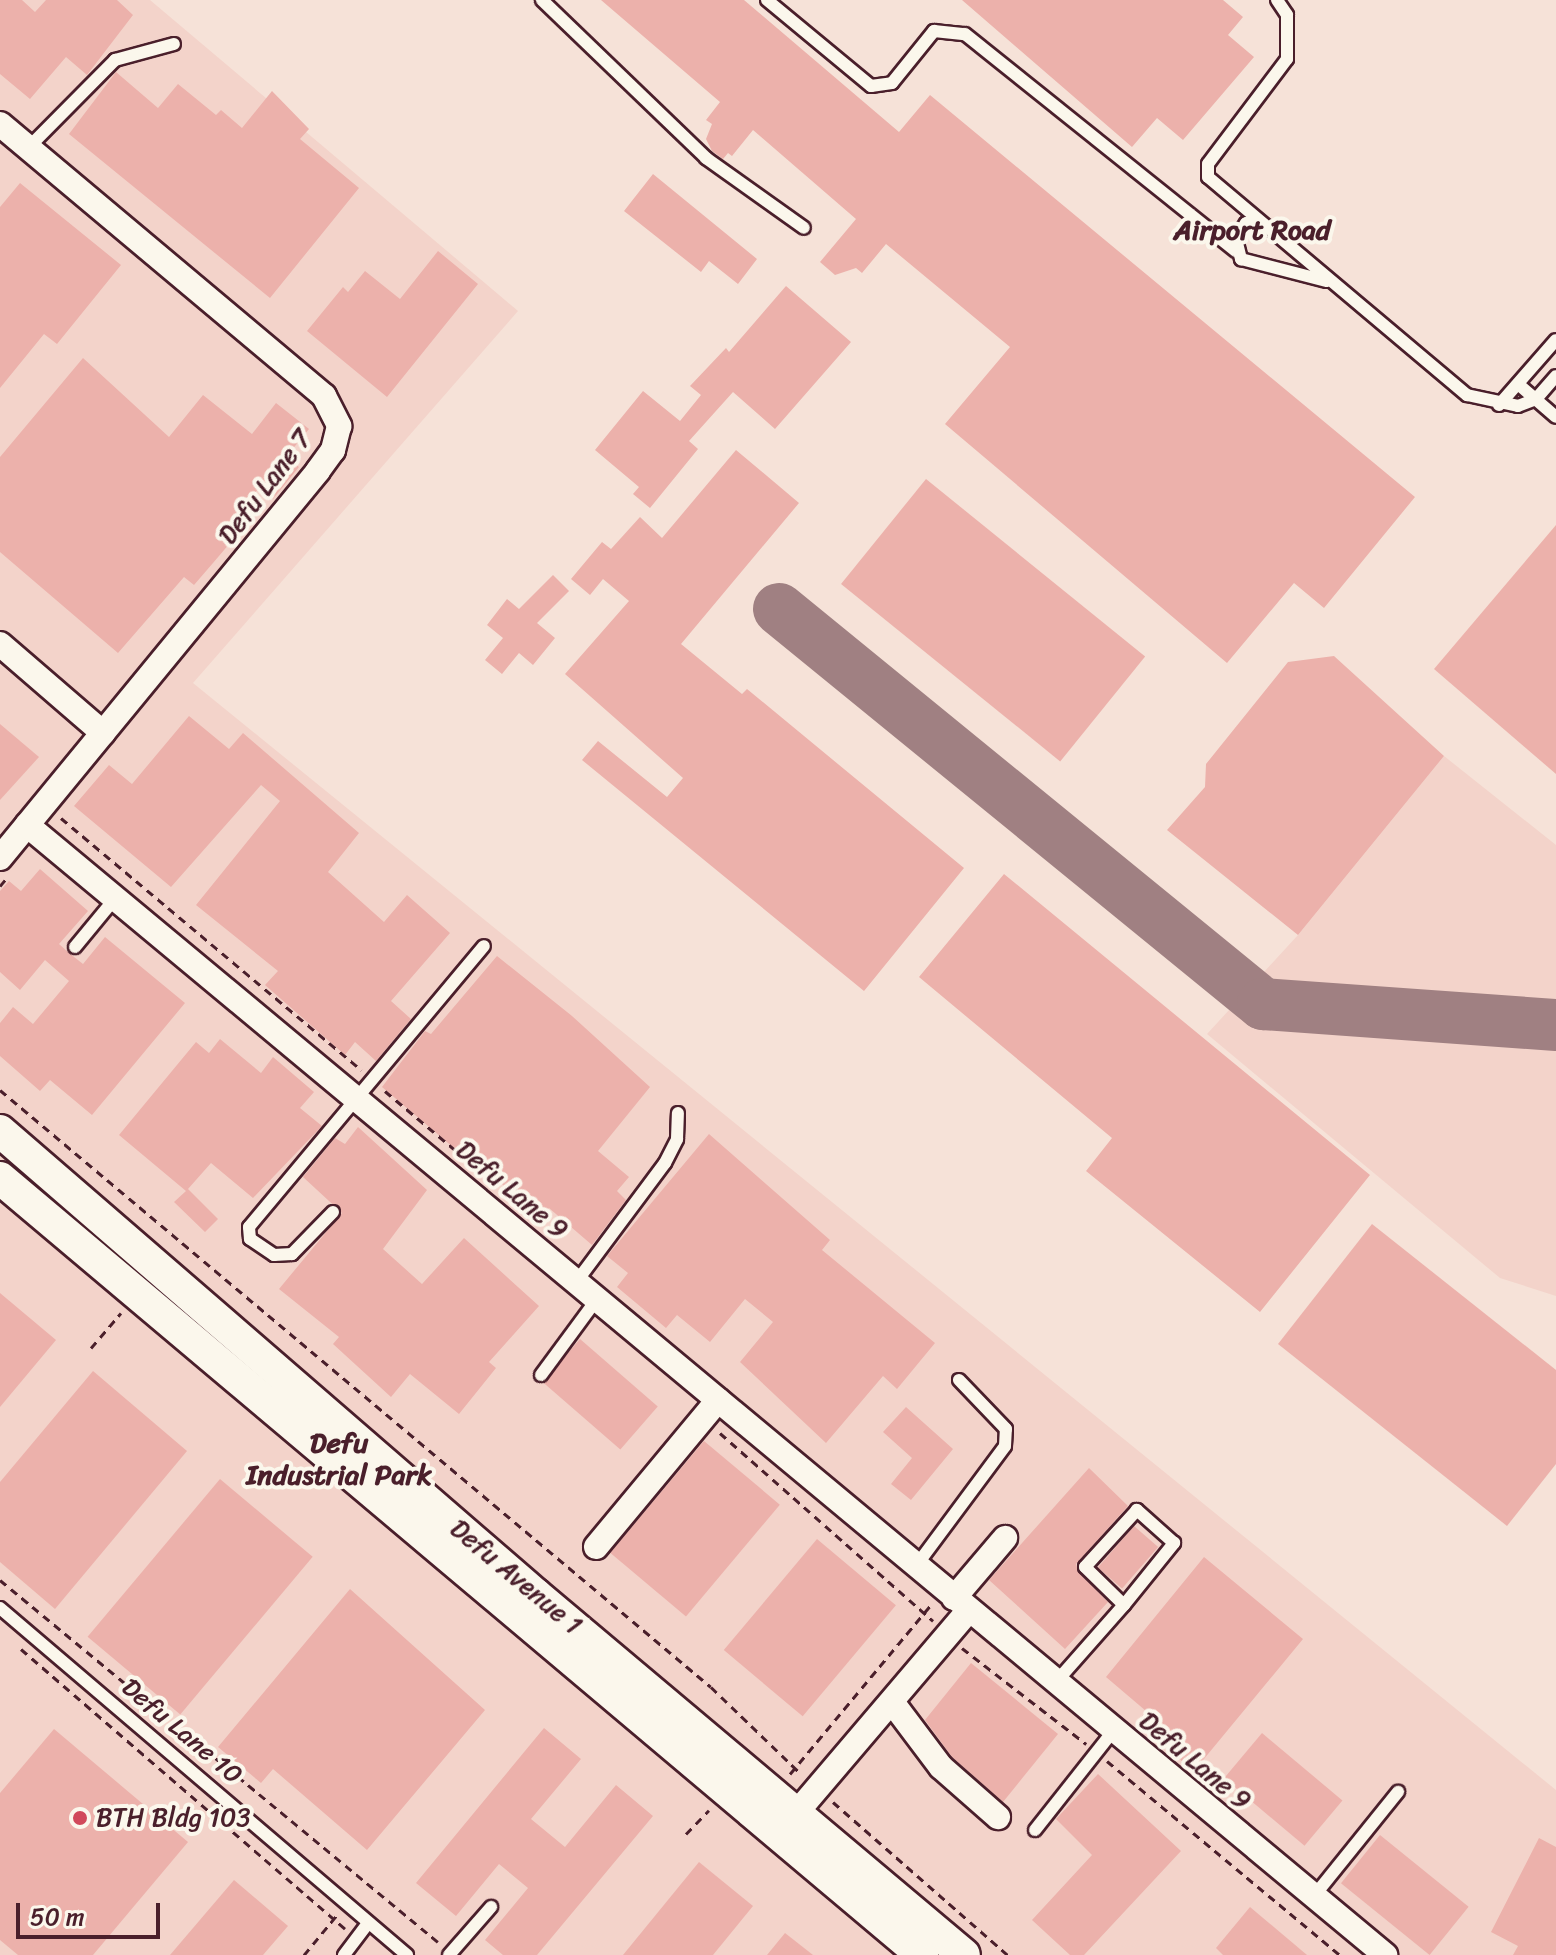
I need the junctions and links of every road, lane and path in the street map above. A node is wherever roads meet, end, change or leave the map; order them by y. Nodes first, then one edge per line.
1 (542, 0) edge
2 (767, 0) edge
3 (1277, 0) edge
4 (174, 44) dead end
5 (0, 124) edge
6 (28, 148) junction
7 (1255, 221) junction
8 (804, 228) dead end
9 (1236, 251) junction
10 (1329, 282) junction
11 (1556, 340) edge
12 (1556, 376) edge
13 (1518, 384) junction
14 (1536, 399) junction
15 (1499, 405) junction
16 (1556, 417) edge
17 (0, 644) edge
18 (103, 733) junction
19 (70, 806) dead end
20 (34, 830) junction
21 (0, 858) edge
22 (117, 896) junction
23 (484, 946) dead end
24 (75, 947) dead end
25 (0, 1090) edge
26 (356, 1096) junction
27 (678, 1113) dead end
28 (0, 1131) edge
29 (0, 1178) edge
30 (333, 1212) dead end
31 (577, 1281) junction
32 (597, 1299) junction
33 (121, 1313) dead end
34 (91, 1348) dead end
35 (541, 1375) dead end
36 (959, 1380) dead end
37 (718, 1400) junction
38 (1005, 1538) dead end
39 (596, 1547) dead end
40 (916, 1566) junction
41 (0, 1580) edge
42 (956, 1600) junction
43 (1124, 1605) junction
44 (0, 1608) edge
45 (12, 1641) dead end
46 (1056, 1682) junction
47 (892, 1702) junction
48 (1114, 1730) junction
49 (1398, 1792) dead end
50 (790, 1800) junction
51 (709, 1810) dead end
52 (998, 1817) dead end
53 (1035, 1830) dead end
54 (686, 1834) dead end
55 (1314, 1896) junction
56 (348, 1902) junction
57 (491, 1907) dead end
58 (333, 1920) junction
59 (368, 1923) junction
60 (356, 1939) junction
61 (446, 1950) edge
62 (304, 1955) edge
63 (344, 1955) edge
64 (407, 1955) edge
65 (922, 1955) edge
66 (964, 1955) edge
67 (1008, 1955) edge
68 (1385, 1955) edge

1 - 8 lane
2 - 9 lane
3 - 7 lane
4 - 6 lane
5 - 6 street, Defu Lane 7
6 - 18 street, Defu Lane 7
7 - 9 lane
7 - 10 lane
9 - 10 lane
10 - 15 lane
11 - 13 lane
12 - 14 lane
13 - 14 lane
13 - 15 lane
14 - 15 lane
14 - 16 lane
17 - 18 street
18 - 20 street, Defu Lane 7
19 - 20 path
20 - 21 street, Defu Lane 7
20 - 22 street, Defu Lane 9
22 - 24 lane
22 - 26 street, Defu Lane 9
23 - 26 lane
25 - 50 path
26 - 30 lane
26 - 31 street, Defu Lane 9
27 - 31 lane
28 - 50 main road, Defu Avenue 1
29 - 50 main road, Defu Avenue 1
31 - 32 street, Defu Lane 9
32 - 35 lane
32 - 37 street, Defu Lane 9
33 - 34 path
36 - 40 lane
37 - 39 street
37 - 40 street, Defu Lane 9
38 - 42 street
40 - 42 street, Defu Lane 9
41 - 61 path
42 - 46 street, Defu Lane 9
42 - 47 street
42 - 50 street
42 - 50 path
43 - 43 lane
43 - 46 lane
44 - 56 lane, Defu Lane 10
45 - 58 path
46 - 48 street, Defu Lane 9
47 - 50 street
47 - 52 street
48 - 53 lane
48 - 55 street, Defu Lane 9
49 - 55 lane
50 - 65 main road, Defu Avenue 1
50 - 66 main road, Defu Avenue 1
50 - 67 path
51 - 54 path
55 - 68 street, Defu Lane 9
56 - 58 path
56 - 59 lane, Defu Lane 10
57 - 61 lane
58 - 60 path
58 - 62 path
59 - 60 lane
59 - 64 lane, Defu Lane 10
60 - 63 lane

